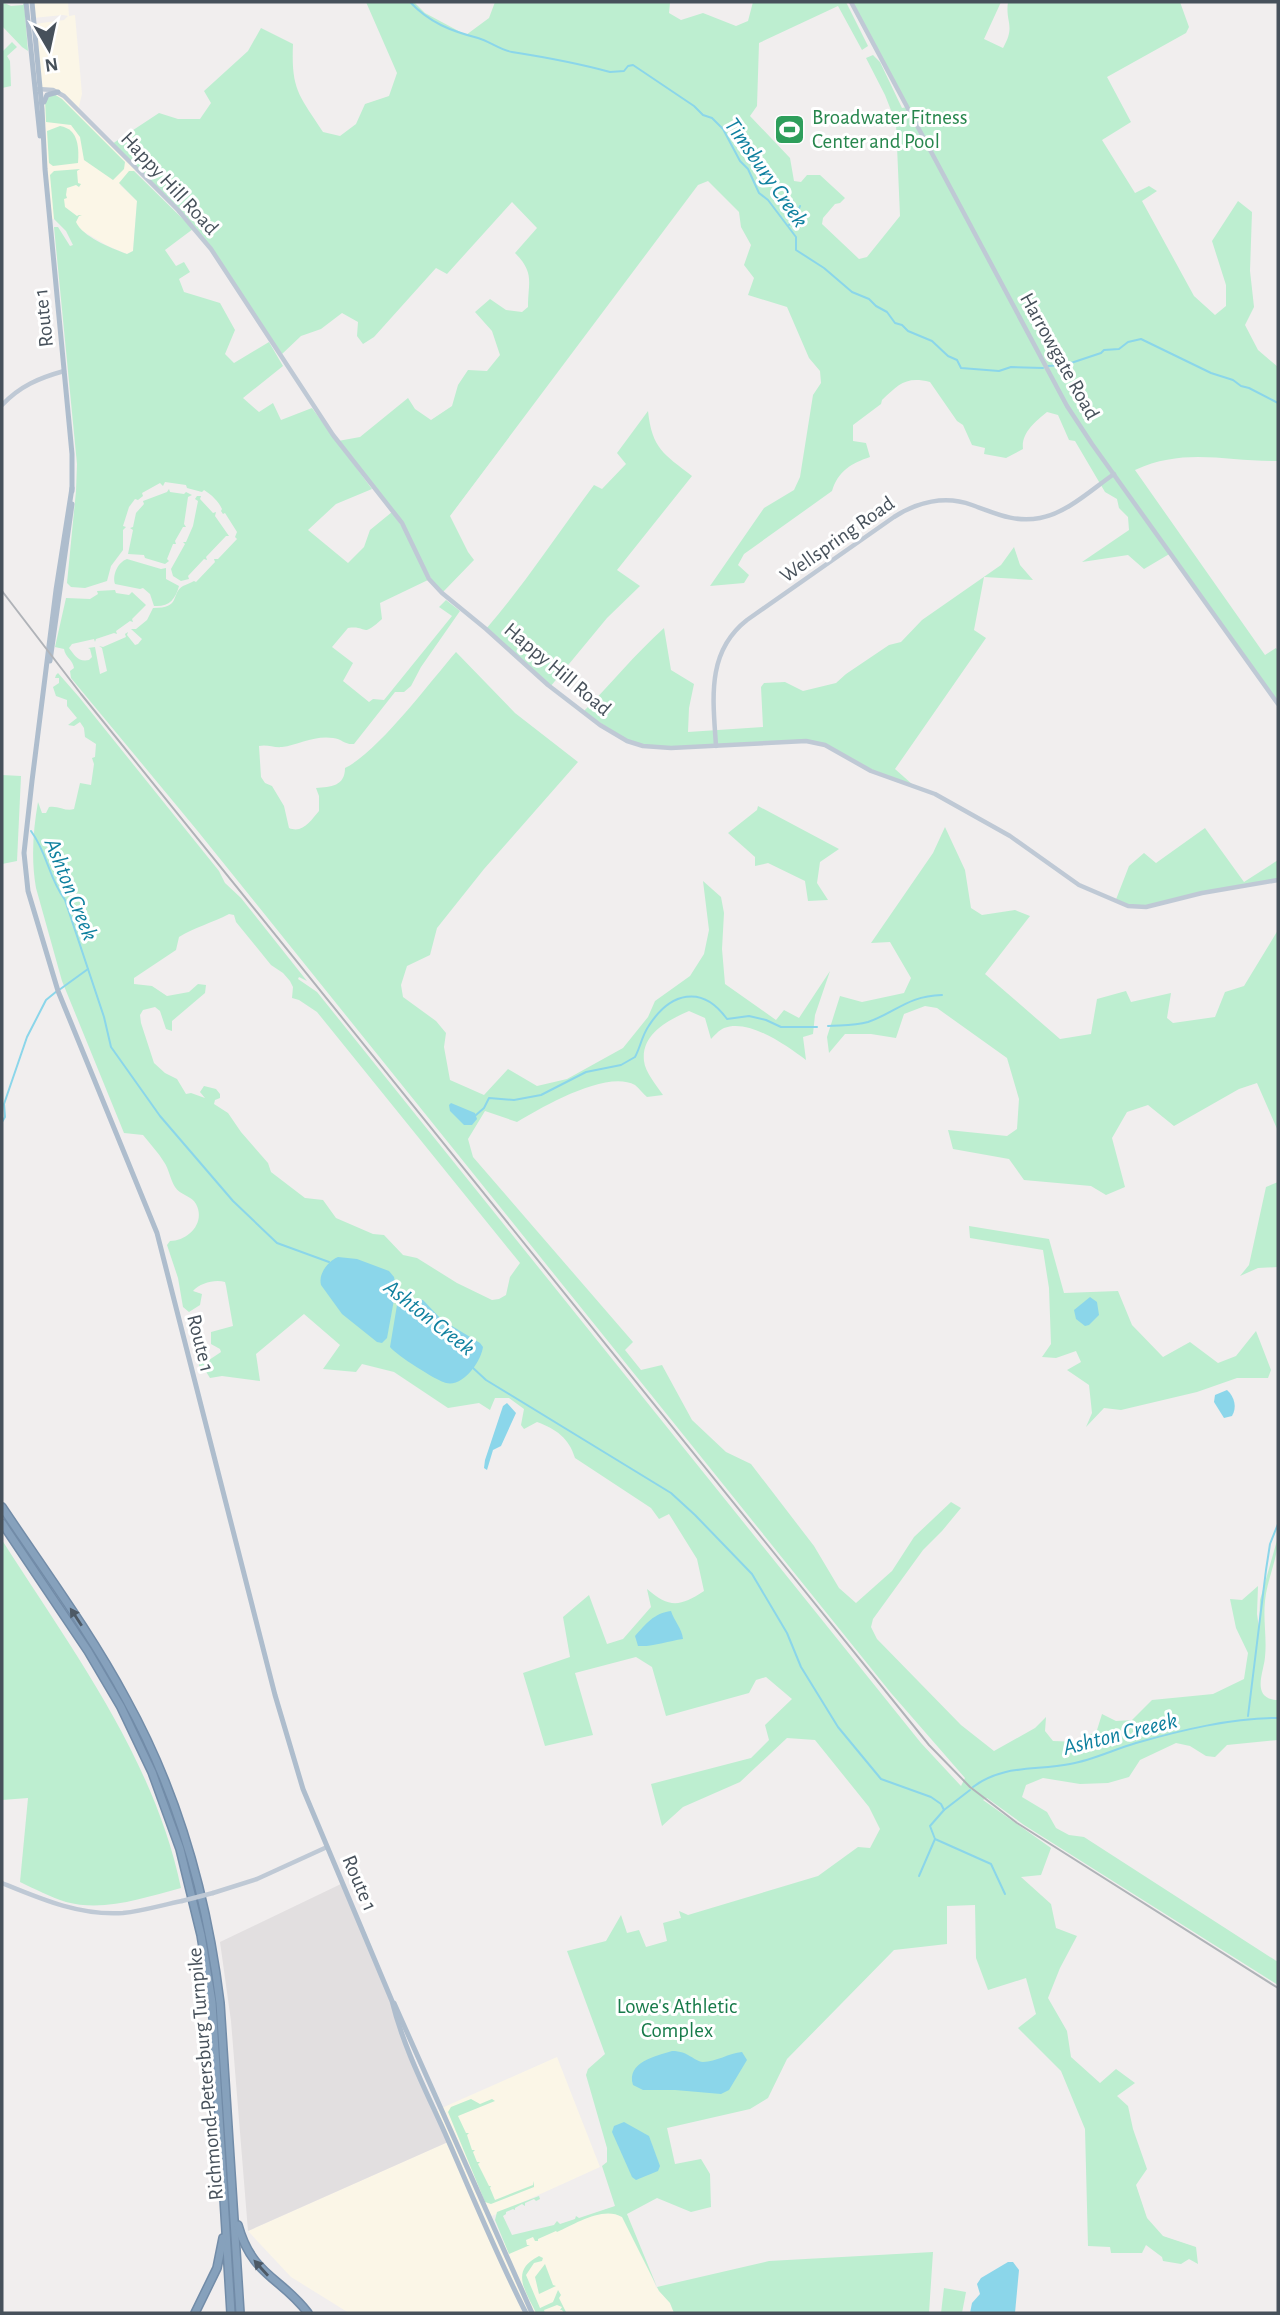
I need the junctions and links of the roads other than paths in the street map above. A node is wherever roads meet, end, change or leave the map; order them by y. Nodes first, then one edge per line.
1 (26, 2) edge
2 (32, 2) edge
3 (851, 2) edge
4 (37, 89) junction
5 (58, 92) junction
6 (43, 127) junction
7 (43, 145) junction
8 (64, 371) junction
9 (2, 405) edge
10 (1114, 474) junction
11 (1278, 704) edge
12 (716, 746) junction
13 (1278, 880) edge
14 (2, 1507) edge
15 (2, 1523) edge
16 (327, 1847) junction
17 (2, 1883) edge
18 (392, 2001) junction
19 (234, 2209) junction
20 (225, 2220) junction
21 (195, 2313) edge
22 (231, 2313) edge
23 (240, 2313) edge
24 (308, 2313) edge
25 (526, 2313) edge
26 (532, 2313) edge

1 - 4 main road, Route 1
2 - 4 main road, Route 1
3 - 10 street, Harrowgate Road
4 - 5 street
4 - 6 main road, Route 1
4 - 7 main road, Route 1
5 - 6 main road
5 - 12 street, Happy Hill Road
6 - 7 main road, Route 1
7 - 8 main road, Route 1
8 - 9 street
8 - 16 main road, Route 1
10 - 11 street, Harrowgate Road
10 - 12 street, Wellspring Road
12 - 13 street, Happy Hill Road
19 -> 14 highway, Richmond-Petersburg Turnpike
15 - 20 highway, Richmond-Petersburg Turnpike
16 - 17 street, bridge
16 - 18 main road, Route 1
18 - 25 main road, Route 1
18 - 26 main road, Route 1
19 - 23 highway, Richmond-Petersburg Turnpike
24 -> 19 highway
20 - 21 highway
20 - 22 highway, Richmond-Petersburg Turnpike

